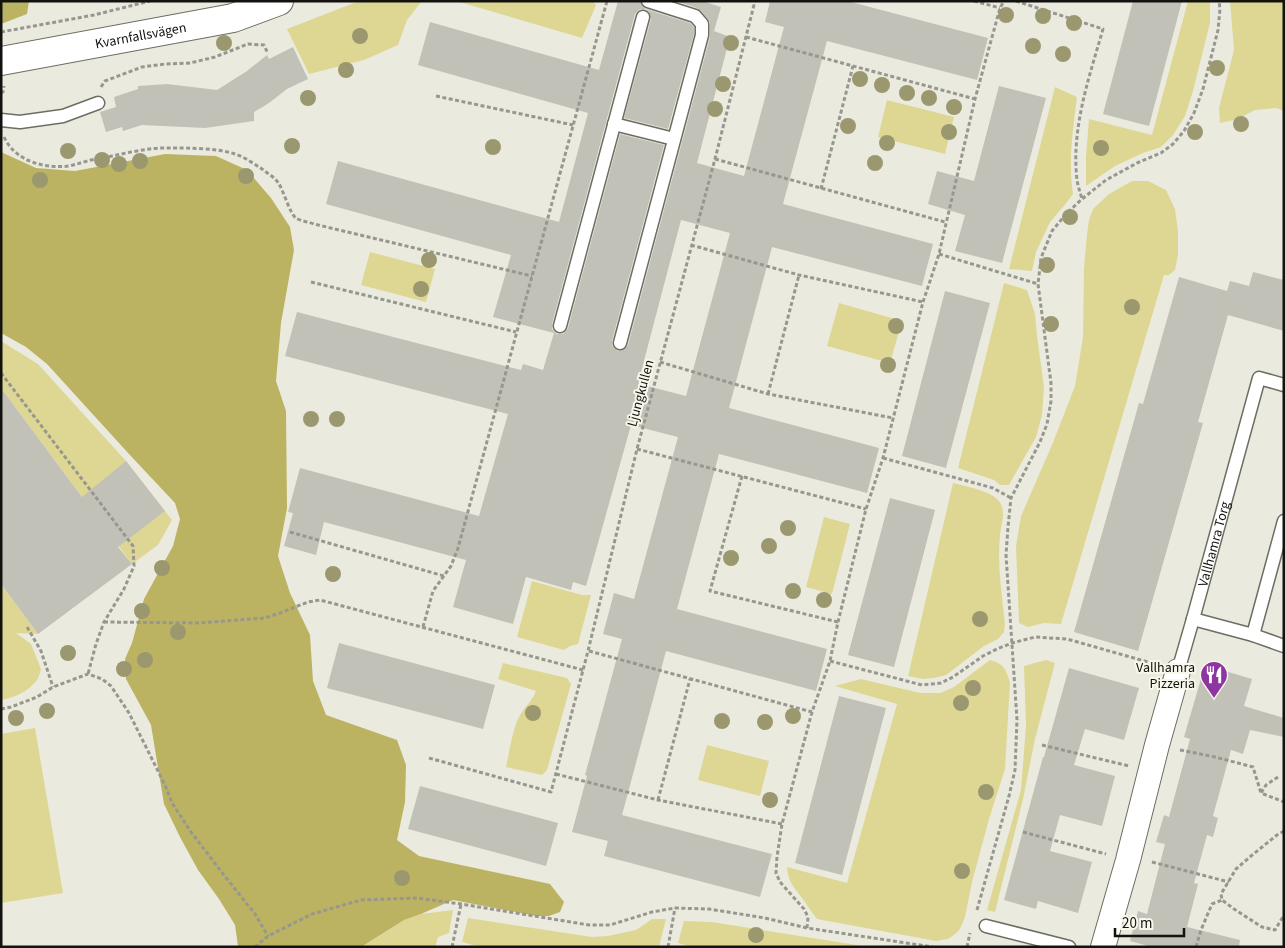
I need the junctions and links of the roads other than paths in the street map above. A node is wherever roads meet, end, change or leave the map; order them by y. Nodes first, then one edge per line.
1 (279, 1) edge
2 (648, 1) edge
3 (643, 17) dead end
4 (3, 74) edge
5 (98, 103) road end
6 (1, 120) edge
7 (614, 124) junction
8 (674, 139) junction
9 (560, 326) dead end
10 (620, 344) dead end
11 (1284, 385) edge
12 (1284, 520) edge
13 (1193, 619) junction
14 (1253, 635) junction
15 (1284, 646) edge
16 (1178, 671) joint
17 (986, 926) dead end
18 (1069, 947) edge
19 (1103, 947) edge

1 - 4 street, Kvarnfallsvägen
2 - 8 lane
3 - 7 lane
5 - 6 lane
7 - 8 lane
7 - 9 lane
8 - 10 lane
11 - 13 lane, Vallhamra Torg
12 - 14 lane
13 - 14 lane
13 - 16 lane, Vallhamra Torg
14 - 15 lane
16 - 19 street
17 - 18 lane

